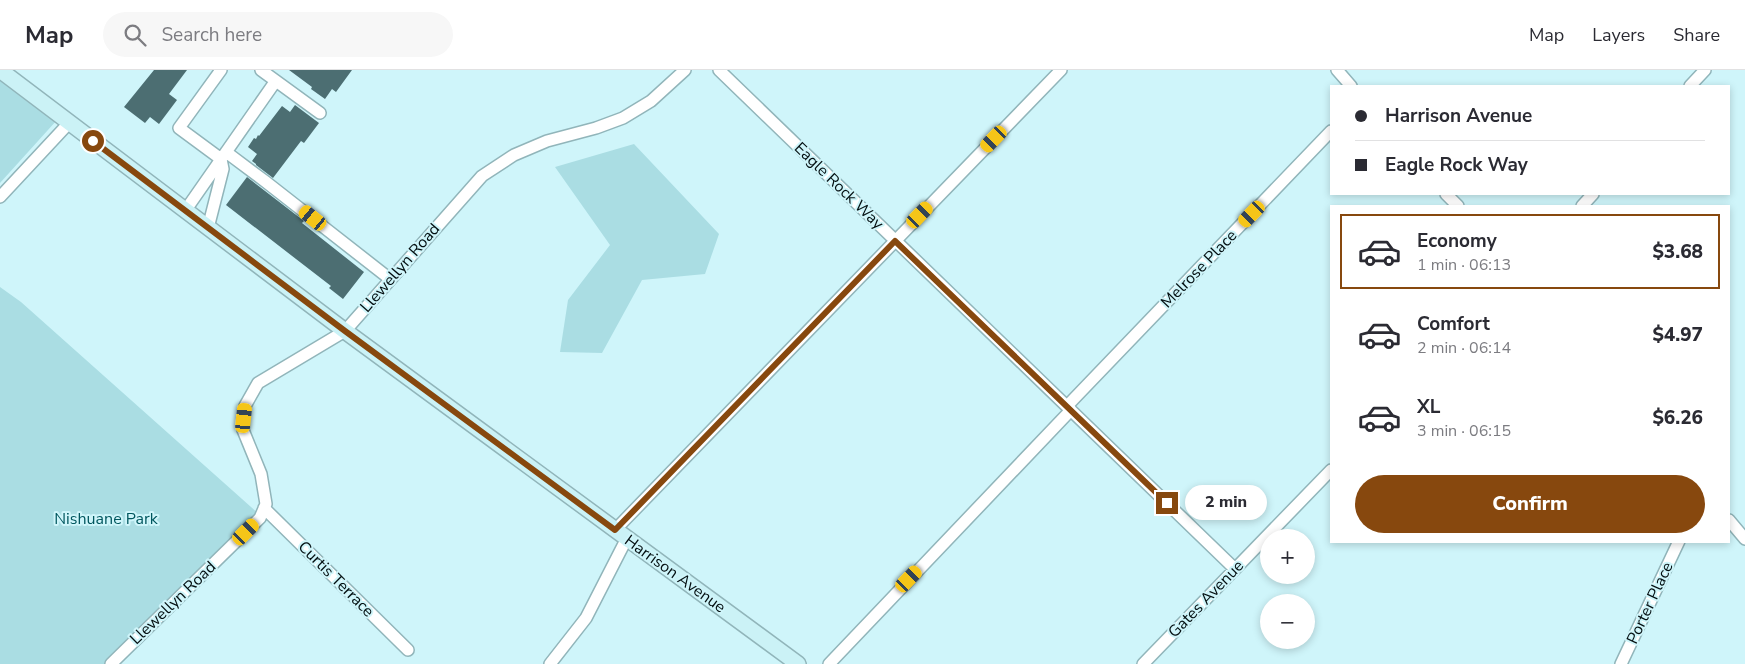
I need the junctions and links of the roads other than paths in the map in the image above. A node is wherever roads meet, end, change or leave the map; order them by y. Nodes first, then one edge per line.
1 (221, 70) edge
2 (261, 70) edge
3 (686, 70) edge
4 (719, 70) edge
5 (1061, 70) edge
6 (1337, 70) edge
7 (1705, 70) edge
8 (6, 72) edge
9 (276, 82) junction
10 (1350, 85) edge
11 (1691, 85) edge
12 (320, 113) dead end
13 (68, 123) junction
14 (1330, 132) edge
15 (224, 156) junction
16 (1447, 195) edge
17 (1592, 195) edge
18 (0, 197) edge
19 (1457, 205) edge
20 (1583, 205) edge
21 (185, 211) junction
22 (208, 228) junction
23 (895, 241) junction
24 (390, 280) junction
25 (345, 331) junction
26 (1069, 408) junction
27 (1330, 471) edge
28 (264, 508) junction
29 (1730, 521) edge
30 (621, 534) junction
31 (1745, 539) edge
32 (1678, 543) edge
33 (1235, 569) junction
34 (408, 650) dead end
35 (112, 664) edge
36 (550, 664) edge
37 (798, 664) edge
38 (829, 664) edge
39 (1143, 664) edge
40 (1621, 664) edge

1 - 15 street
2 - 9 street
3 - 24 street, Llewellyn Road
4 - 23 street, Eagle Rock Way
5 - 23 street
6 - 10 street
7 - 11 street
8 - 13 street, Harrison Avenue
9 - 12 street
9 - 15 street
13 - 18 street
13 - 21 street, Harrison Avenue
14 - 26 street, Melrose Place
15 - 21 street
15 - 22 street
15 - 24 street
16 - 19 street
17 - 20 street
21 - 22 street, Harrison Avenue
22 - 25 street, Harrison Avenue
23 - 26 street, Eagle Rock Way
23 - 30 street
24 - 25 street, Llewellyn Road
25 - 28 street, Llewellyn Road
25 - 30 street, Harrison Avenue
26 - 33 street, Eagle Rock Way
26 - 38 street, Melrose Place
27 - 33 street, Gates Avenue
28 - 34 street, Curtis Terrace
28 - 35 street, Llewellyn Road
29 - 31 street
30 - 36 street
30 - 37 street, Harrison Avenue
32 - 40 street, Porter Place
33 - 39 street, Gates Avenue

